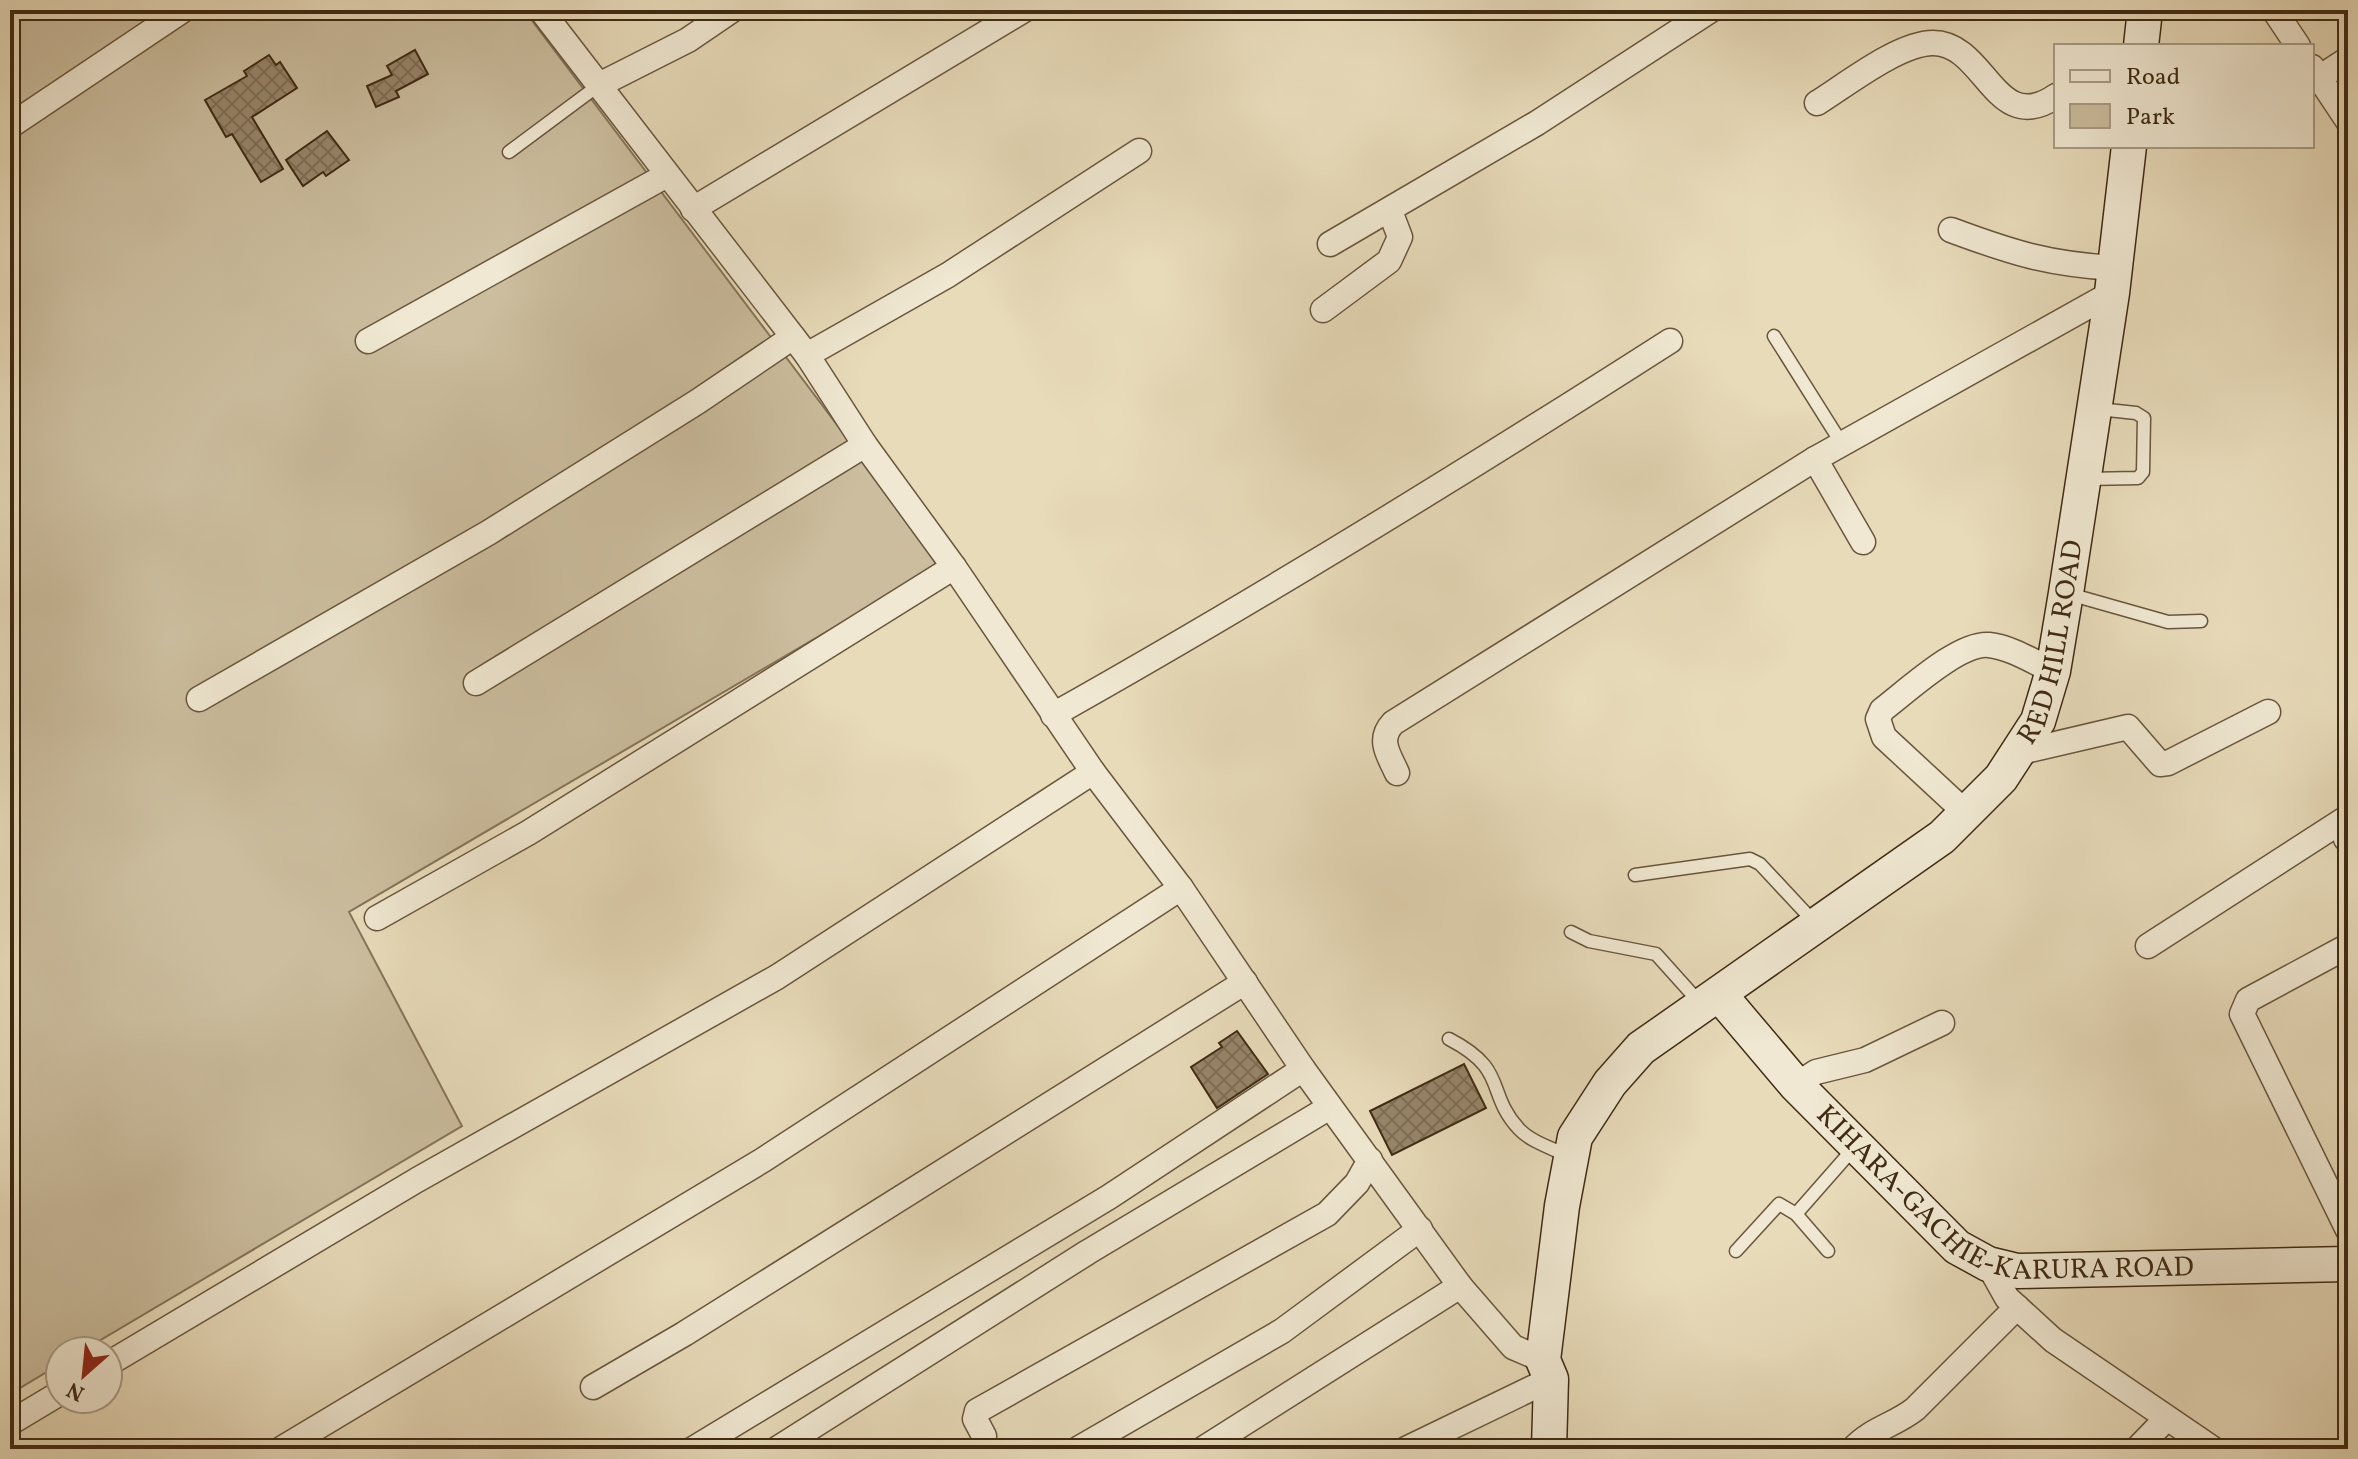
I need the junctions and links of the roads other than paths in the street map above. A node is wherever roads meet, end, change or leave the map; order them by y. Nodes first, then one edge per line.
1 (183, 10) edge
2 (541, 10) edge
3 (732, 10) edge
4 (1024, 10) edge
5 (1711, 10) edge
6 (2145, 10) edge
7 (2274, 10) edge
8 (2141, 44) edge
9 (2297, 44) edge
10 (2348, 59) edge
11 (2316, 73) edge
12 (599, 85) junction
13 (2054, 97) edge
14 (1817, 103) dead end
15 (2348, 121) edge
16 (10, 126) edge
17 (2129, 148) edge
18 (1139, 151) dead end
19 (509, 152) dead end
20 (667, 175) junction
21 (693, 209) junction
22 (1390, 211) junction
23 (1951, 230) dead end
24 (1330, 244) dead end
25 (2113, 281) junction
26 (1323, 310) dead end
27 (1774, 336) dead end
28 (368, 341) dead end
29 (1670, 341) dead end
30 (800, 346) junction
31 (2093, 409) junction
32 (1842, 444) junction
33 (865, 445) junction
34 (1815, 459) junction
35 (2082, 479) junction
36 (1863, 542) dead end
37 (954, 567) junction
38 (2066, 593) junction
39 (2201, 621) dead end
40 (2053, 671) junction
41 (476, 683) dead end
42 (199, 699) dead end
43 (2268, 712) dead end
44 (1053, 715) junction
45 (2017, 753) junction
46 (1093, 772) junction
47 (1397, 773) dead end
48 (1966, 813) junction
49 (2347, 831) edge
50 (1635, 875) dead end
51 (1181, 888) junction
52 (377, 918) dead end
53 (1817, 925) junction
54 (1571, 932) dead end
55 (2148, 946) dead end
56 (2348, 946) edge
57 (1245, 982) junction
58 (1711, 1000) junction
59 (1942, 1023) dead end
60 (1449, 1039) dead end
61 (1303, 1069) junction
62 (1796, 1085) junction
63 (1330, 1107) junction
64 (1857, 1146) junction
65 (1571, 1158) junction
66 (1370, 1160) junction
67 (1796, 1214) junction
68 (1420, 1229) junction
69 (2348, 1230) edge
70 (1736, 1251) dead end
71 (1828, 1251) dead end
72 (1988, 1264) junction
73 (2348, 1264) edge
74 (1460, 1286) junction
75 (2017, 1307) junction
76 (124, 1354) edge
77 (1547, 1370) junction
78 (593, 1387) dead end
79 (44, 1403) edge
80 (2166, 1419) junction
81 (10, 1423) edge
82 (984, 1436) dead end
83 (281, 1449) edge
84 (693, 1449) edge
85 (777, 1449) edge
86 (1078, 1449) edge
87 (1203, 1449) edge
88 (1406, 1449) edge
89 (1549, 1449) edge
90 (1853, 1449) edge
91 (2137, 1449) edge
92 (2213, 1449) edge

1 - 16 street
2 - 12 street
3 - 12 street
4 - 21 street
5 - 22 street
6 - 8 street
7 - 9 street
10 - 11 street
11 - 15 street
12 - 19 lane
12 - 20 street
13 - 14 street
17 - 25 street, RED HILL ROAD
18 - 30 street
20 - 21 street
20 - 28 street
21 - 30 street
22 - 24 street
22 - 26 street
23 - 25 street
25 - 31 street, RED HILL ROAD
25 - 32 street
27 - 32 lane
29 - 44 street
30 - 33 street
30 - 42 street
31 - 35 street, RED HILL ROAD
31 - 35 lane
32 - 34 street
33 - 37 street
33 - 41 street
34 - 36 street
34 - 47 street
35 - 38 street, RED HILL ROAD
37 - 44 street
37 - 52 street
38 - 39 lane
38 - 40 street, RED HILL ROAD
40 - 45 street, RED HILL ROAD
40 - 48 street
43 - 45 street
44 - 46 street
45 - 48 street, RED HILL ROAD
46 - 51 street
46 - 76 street
48 - 53 street, RED HILL ROAD
49 - 55 street
50 - 53 lane
51 - 57 street
51 - 83 street
53 - 58 street, RED HILL ROAD
54 - 58 lane
56 - 69 street
57 - 61 street
57 - 78 street
58 - 62 street, KIHARA-GACHIE-KARURA ROAD
58 - 65 street, RED HILL ROAD
59 - 62 street
60 - 65 lane
61 - 63 street
61 - 84 street
62 - 64 street, KIHARA-GACHIE-KARURA ROAD
63 - 66 street
63 - 85 street
64 - 67 lane
64 - 72 street, KIHARA-GACHIE-KARURA ROAD
65 - 77 street, RED HILL ROAD
66 - 68 street
66 - 82 street
67 - 70 lane
67 - 71 lane
68 - 74 street
68 - 86 street
72 - 73 street, KIHARA-GACHIE-KARURA ROAD
72 - 75 street
74 - 77 street
74 - 87 street
75 - 80 street
75 - 90 street
77 - 88 street
77 - 89 street, RED HILL ROAD
79 - 81 street
80 - 91 street
80 - 92 street

